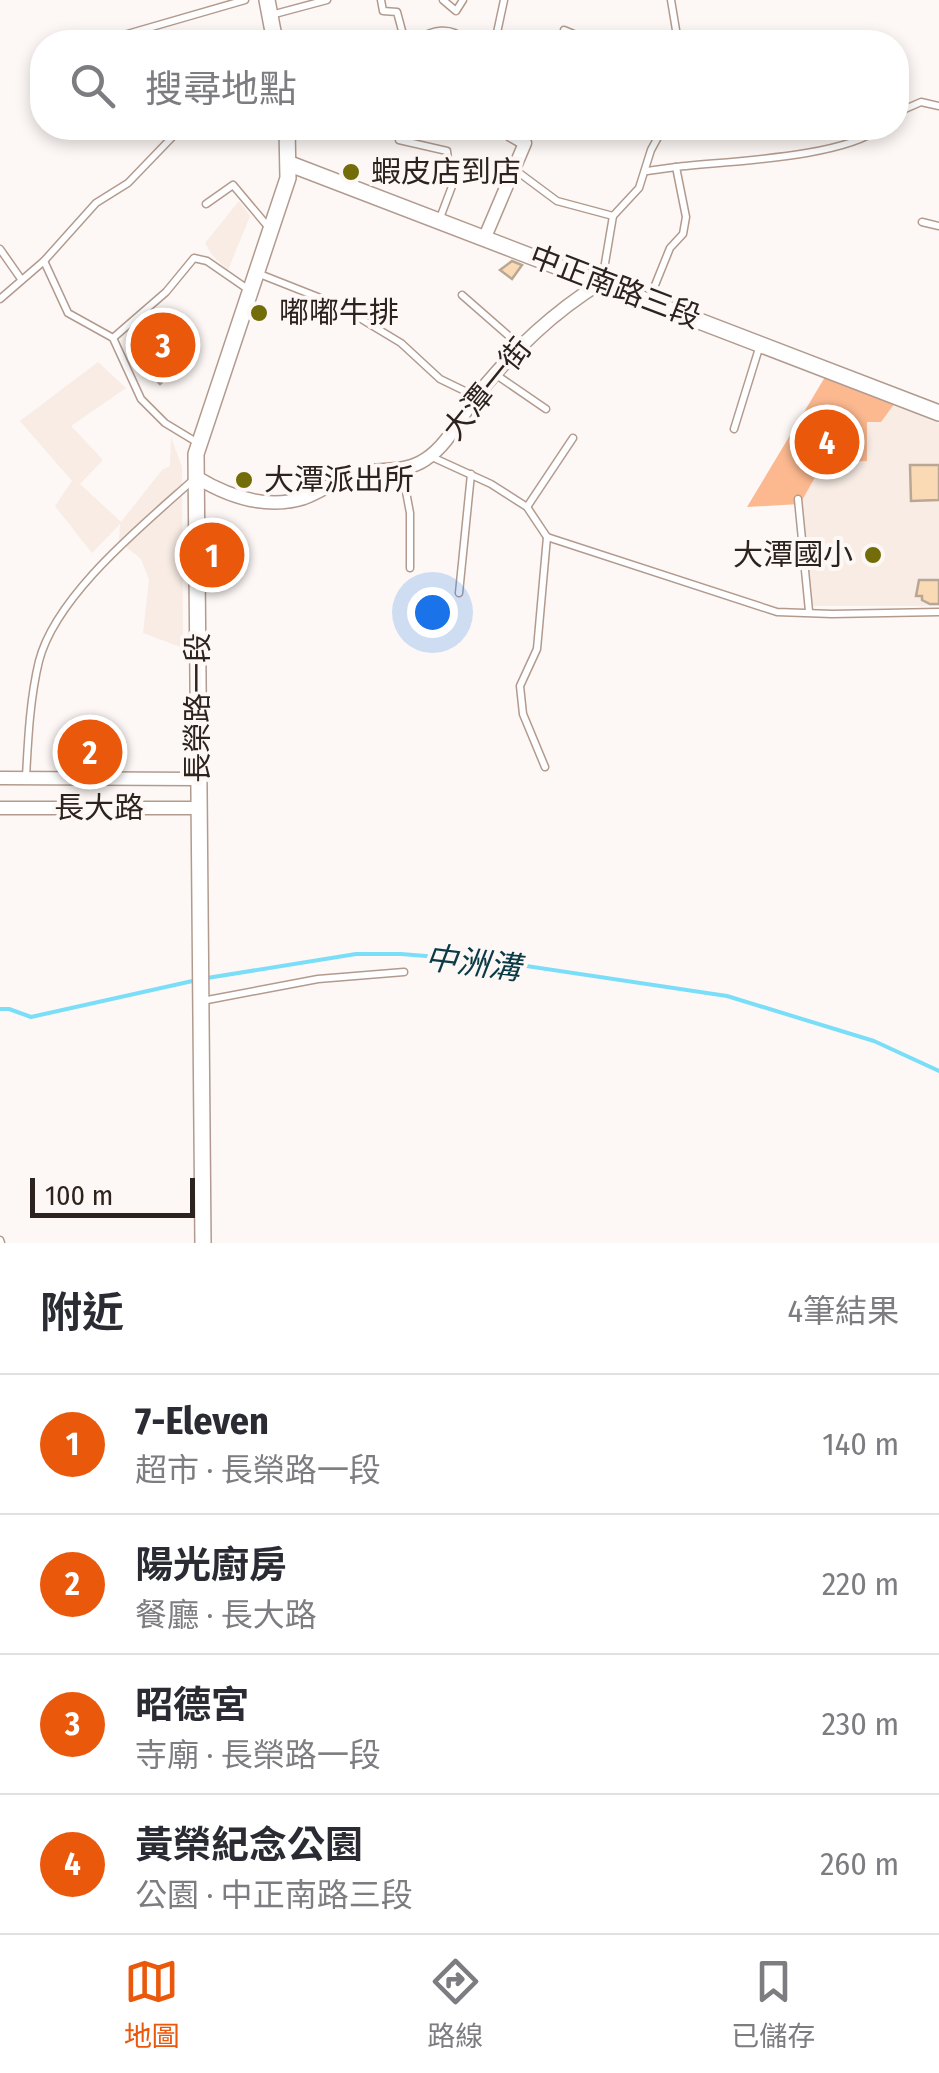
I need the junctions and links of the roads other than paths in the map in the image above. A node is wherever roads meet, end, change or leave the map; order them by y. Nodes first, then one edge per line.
1 (245, 0) edge
2 (328, 0) edge
3 (381, 0) edge
4 (443, 0) edge
5 (463, 0) edge
6 (504, 0) edge
7 (671, 0) edge
8 (268, 8) edge
9 (138, 30) edge
10 (401, 30) edge
11 (498, 30) edge
12 (676, 30) edge
13 (939, 106) edge
14 (909, 107) edge
15 (169, 140) edge
16 (289, 140) edge
17 (399, 140) dead end
18 (520, 140) edge
19 (656, 140) edge
20 (861, 140) edge
21 (290, 164) junction
22 (676, 167) junction
23 (514, 169) junction
24 (647, 171) junction
25 (457, 172) junction
26 (206, 204) dead end
27 (614, 216) junction
28 (439, 220) junction
29 (922, 222) dead end
30 (939, 226) edge
31 (271, 230) junction
32 (485, 237) junction
33 (0, 249) edge
34 (44, 260) junction
35 (256, 272) junction
36 (22, 279) junction
37 (602, 282) junction
38 (250, 291) junction
39 (462, 294) dead end
40 (0, 299) edge
41 (648, 300) junction
42 (113, 338) junction
43 (761, 344) junction
44 (519, 345) junction
45 (495, 374) junction
46 (476, 397) junction
47 (546, 410) dead end
48 (939, 413) edge
49 (734, 429) dead end
50 (573, 438) dead end
51 (198, 443) junction
52 (430, 456) junction
53 (402, 470) junction
54 (471, 474) junction
55 (196, 477) junction
56 (798, 500) dead end
57 (527, 506) junction
58 (548, 537) junction
59 (235, 540) dead end
60 (410, 568) dead end
61 (198, 585) junction
62 (459, 593) dead end
63 (809, 611) junction
64 (939, 612) edge
65 (545, 767) dead end
66 (0, 778) edge
67 (26, 778) junction
68 (198, 779) junction
69 (0, 808) edge
70 (198, 808) junction
71 (404, 972) dead end
72 (201, 1001) junction
73 (203, 1243) edge

1 - 9 lane
2 - 8 lane
3 - 10 lane
4 - 5 lane
6 - 11 lane
7 - 12 lane
13 - 14 lane
15 - 34 lane
16 - 21 street, 長榮路一段
17 - 25 lane
18 - 23 street
19 - 24 lane
20 - 22 lane
21 - 28 street, 中正南路三段
21 - 31 street, 長榮路一段
22 - 24 lane
22 - 41 lane
23 - 25 lane
23 - 27 lane
23 - 32 street
24 - 27 lane
25 - 28 lane
26 - 31 lane
27 - 37 lane
28 - 32 street, 中正南路三段
29 - 30 lane
31 - 35 street, 長榮路一段
32 - 37 street, 中正南路三段
33 - 36 lane
34 - 36 lane
34 - 42 lane
35 - 38 street, 長榮路一段
35 - 46 lane
36 - 40 lane
37 - 41 street, 中正南路三段
37 - 44 street, 大潭一街
38 - 42 lane
38 - 51 street, 長榮路一段
39 - 44 lane
41 - 43 street, 中正南路三段
42 - 51 lane
43 - 48 street, 中正南路三段
43 - 49 lane
44 - 45 street, 大潭一街
45 - 46 street, 大潭一街
45 - 47 lane
46 - 52 street, 大潭一街
50 - 57 lane
51 - 55 street, 長榮路一段
52 - 53 street, 大潭一街
52 - 54 lane
53 - 55 street, 大潭一街
53 - 60 lane
54 - 57 lane
54 - 62 lane
55 - 61 street, 長榮路一段
55 - 67 lane
56 - 63 lane
57 - 58 lane
58 - 63 lane
58 - 65 lane
59 - 61 lane
61 - 68 street, 長榮路一段
63 - 64 lane
66 - 67 street, 長大路
67 - 68 street, 長大路
68 - 70 street, 長榮路一段
69 - 70 street, 長大路
70 - 72 street, 長榮路一段
71 - 72 lane
72 - 73 street, 長榮路一段

